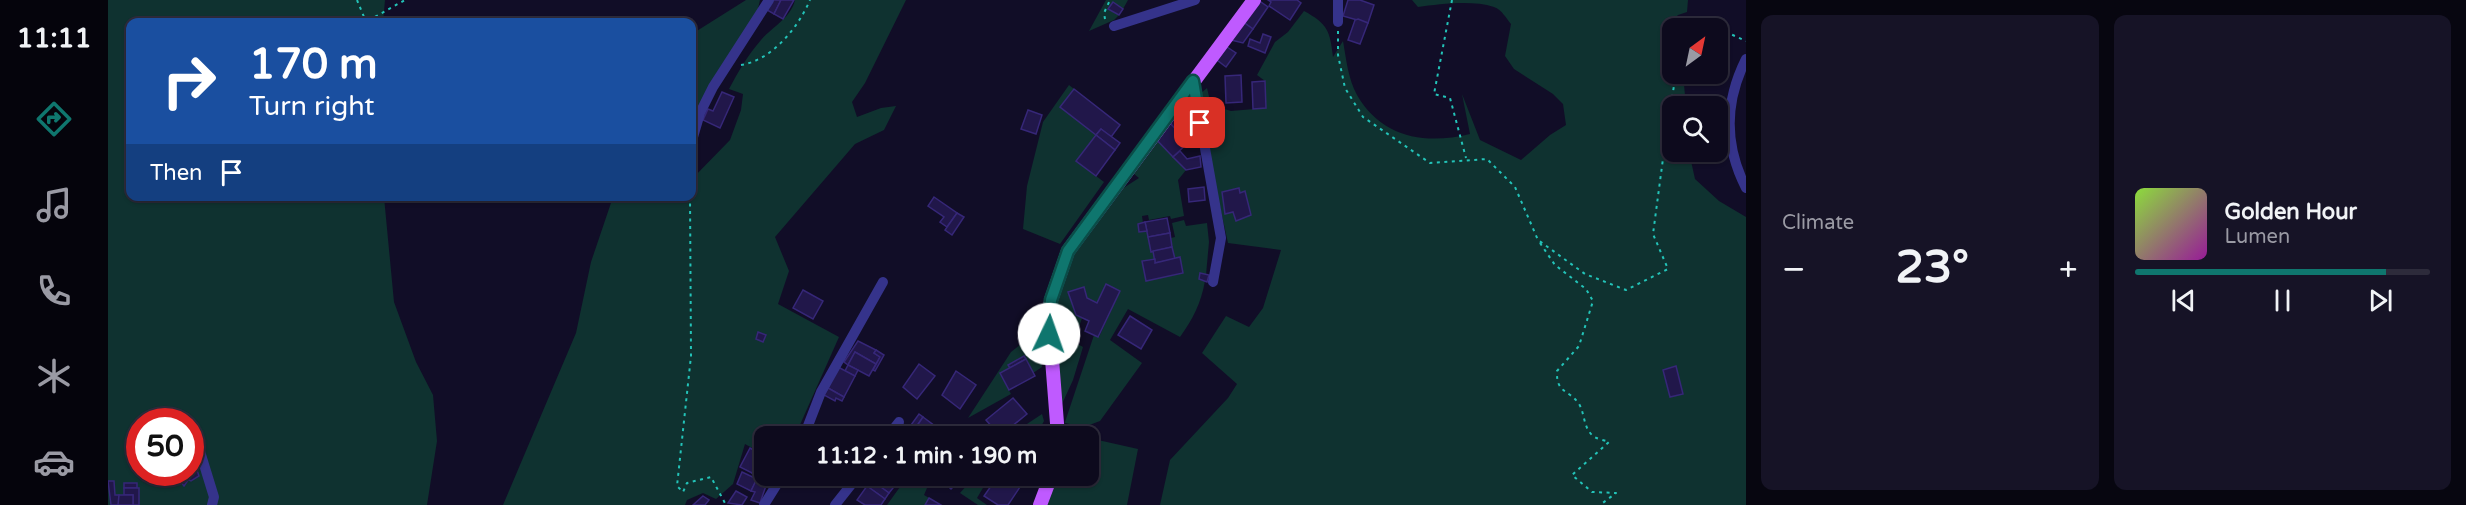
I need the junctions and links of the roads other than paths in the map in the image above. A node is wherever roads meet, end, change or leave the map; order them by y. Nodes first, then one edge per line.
1 (769, 0) edge
2 (1195, 0) edge
3 (1254, 0) edge
4 (1338, 0) edge
5 (1179, 3) edge
6 (1338, 22) road end
7 (1114, 26) road end
8 (1746, 59) edge
9 (1193, 81) junction
10 (696, 126) edge
11 (1746, 188) edge
12 (883, 282) dead end
13 (1214, 282) dead end
14 (899, 422) dead end
15 (808, 426) edge
16 (896, 426) edge
17 (1057, 426) edge
18 (204, 464) edge
19 (776, 486) edge
20 (850, 486) edge
21 (1047, 486) edge
22 (212, 505) edge
23 (764, 505) edge
24 (835, 505) edge
25 (1040, 505) edge

1 - 10 street
2 - 5 street
3 - 9 main road
4 - 6 street
5 - 7 street
8 - 11 street
9 - 13 street
9 - 17 main road
12 - 15 street
14 - 16 street
18 - 22 street
19 - 23 street
20 - 24 street
21 - 25 main road

